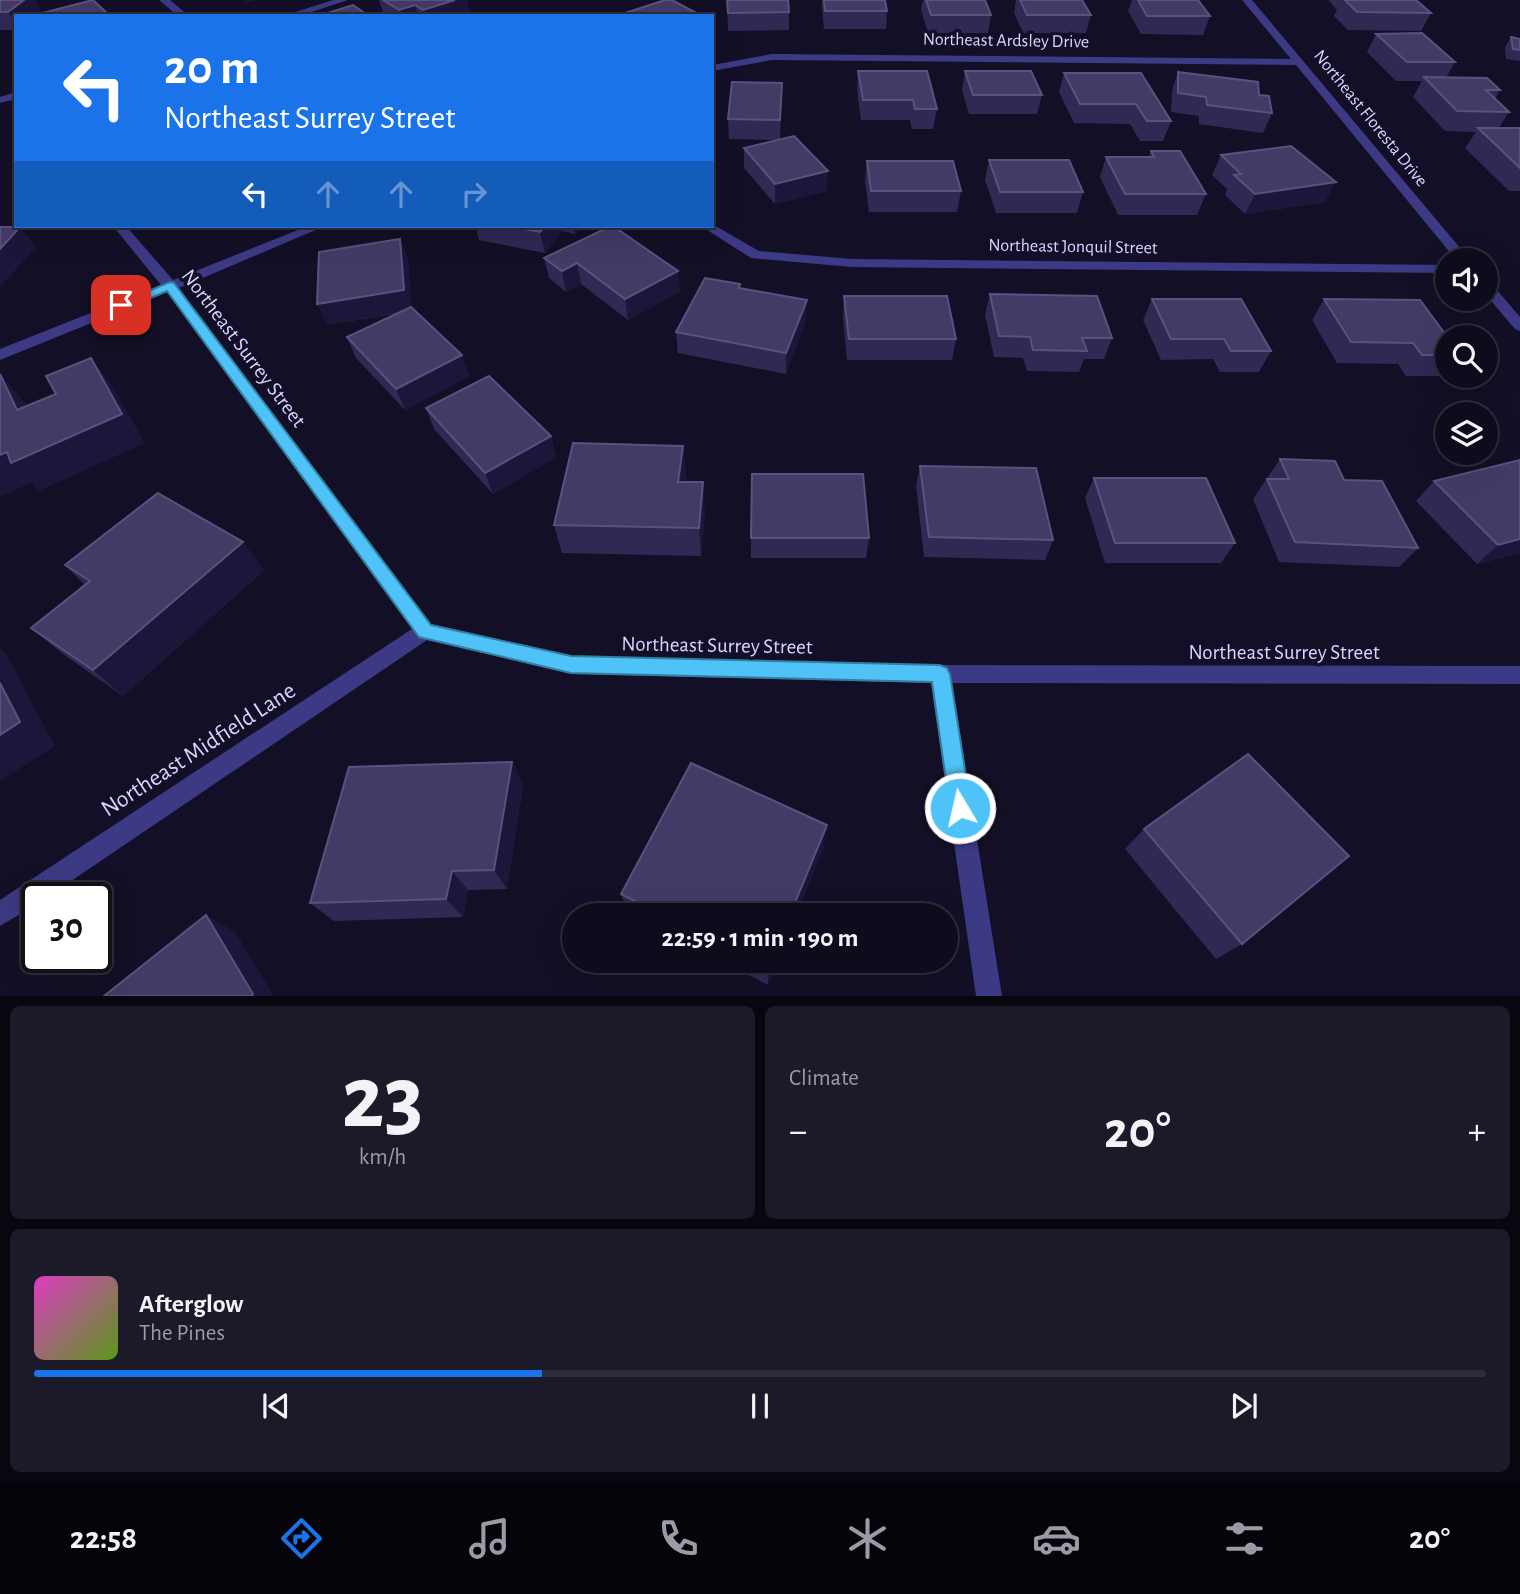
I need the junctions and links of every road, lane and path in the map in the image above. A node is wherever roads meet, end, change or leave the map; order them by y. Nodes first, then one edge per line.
1 (164, 0) edge
2 (343, 0) edge
3 (1247, 0) edge
4 (182, 14) edge
5 (295, 14) edge
6 (1301, 62) junction
7 (714, 68) edge
8 (120, 228) edge
9 (314, 228) edge
10 (710, 228) edge
11 (1453, 248) edge
12 (1435, 269) edge
13 (170, 286) junction
14 (1498, 300) edge
15 (1520, 326) edge
16 (0, 355) edge
17 (425, 631) junction
18 (940, 674) junction
19 (1520, 675) edge
20 (0, 914) edge
21 (989, 996) edge

1 - 4 street
2 - 5 street
3 - 6 street, Northeast Floresta Drive
6 - 7 street, Northeast Ardsley Drive
6 - 11 street, Northeast Floresta Drive
8 - 13 street, Northeast Surrey Street
9 - 13 street
10 - 12 street, Northeast Jonquil Street
13 - 16 street
13 - 17 street, Northeast Surrey Street
14 - 15 street
17 - 18 street, Northeast Surrey Street
17 - 20 street, Northeast Midfield Lane
18 - 19 street, Northeast Surrey Street
18 - 21 street

